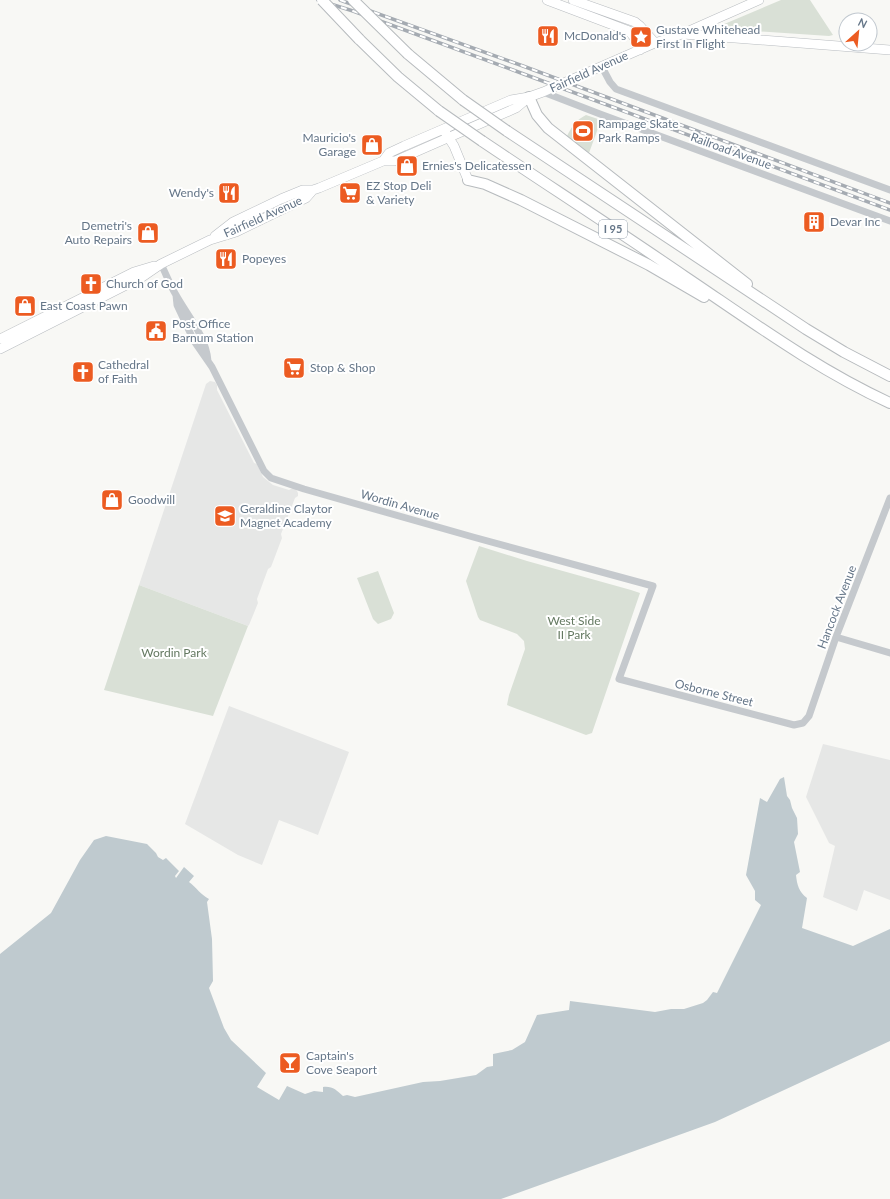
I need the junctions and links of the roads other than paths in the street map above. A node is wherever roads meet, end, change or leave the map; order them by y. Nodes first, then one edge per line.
1 (322, 0) edge
2 (353, 0) edge
3 (547, 0) edge
4 (759, 0) edge
5 (576, 4) edge
6 (711, 21) junction
7 (682, 34) junction
8 (713, 36) junction
9 (655, 43) junction
10 (640, 50) junction
11 (890, 50) edge
12 (602, 67) junction
13 (543, 92) junction
14 (529, 97) junction
15 (446, 133) junction
16 (468, 180) joint
17 (890, 190) edge
18 (890, 220) edge
19 (161, 264) junction
20 (754, 292) junction
21 (744, 318) junction
22 (0, 339) edge
23 (0, 349) edge
24 (890, 376) edge
25 (890, 403) edge
26 (890, 498) edge
27 (836, 637) junction
28 (890, 653) edge
29 (619, 680) joint
30 (803, 723) joint

1 - 21 highway, I 95, bridge
2 - 20 highway, I 95, bridge
3 - 5 main road
4 - 6 main road, Fairfield Avenue
5 - 9 main road
5 - 10 main road
6 - 7 main road, Fairfield Avenue
6 - 8 main road
7 - 8 main road
7 - 9 main road, Fairfield Avenue
8 - 11 main road
9 - 10 main road, Fairfield Avenue
10 - 12 main road, Fairfield Avenue
12 - 13 main road, Fairfield Avenue
12 - 17 street, Railroad Avenue
13 - 14 main road, Fairfield Avenue
13 - 18 street, Railroad Avenue
14 - 15 main road, Fairfield Avenue
14 - 20 highway
15 - 16 main road
15 - 19 main road, Fairfield Avenue
16 - 21 highway
19 - 22 main road, Fairfield Avenue
19 - 23 main road, Fairfield Avenue
19 - 29 street, Wordin Avenue
20 - 24 highway
21 - 25 highway, I 95
26 - 27 street, Hancock Avenue
27 - 28 street
27 - 30 street, Hancock Avenue
29 - 30 street, Osborne Street

